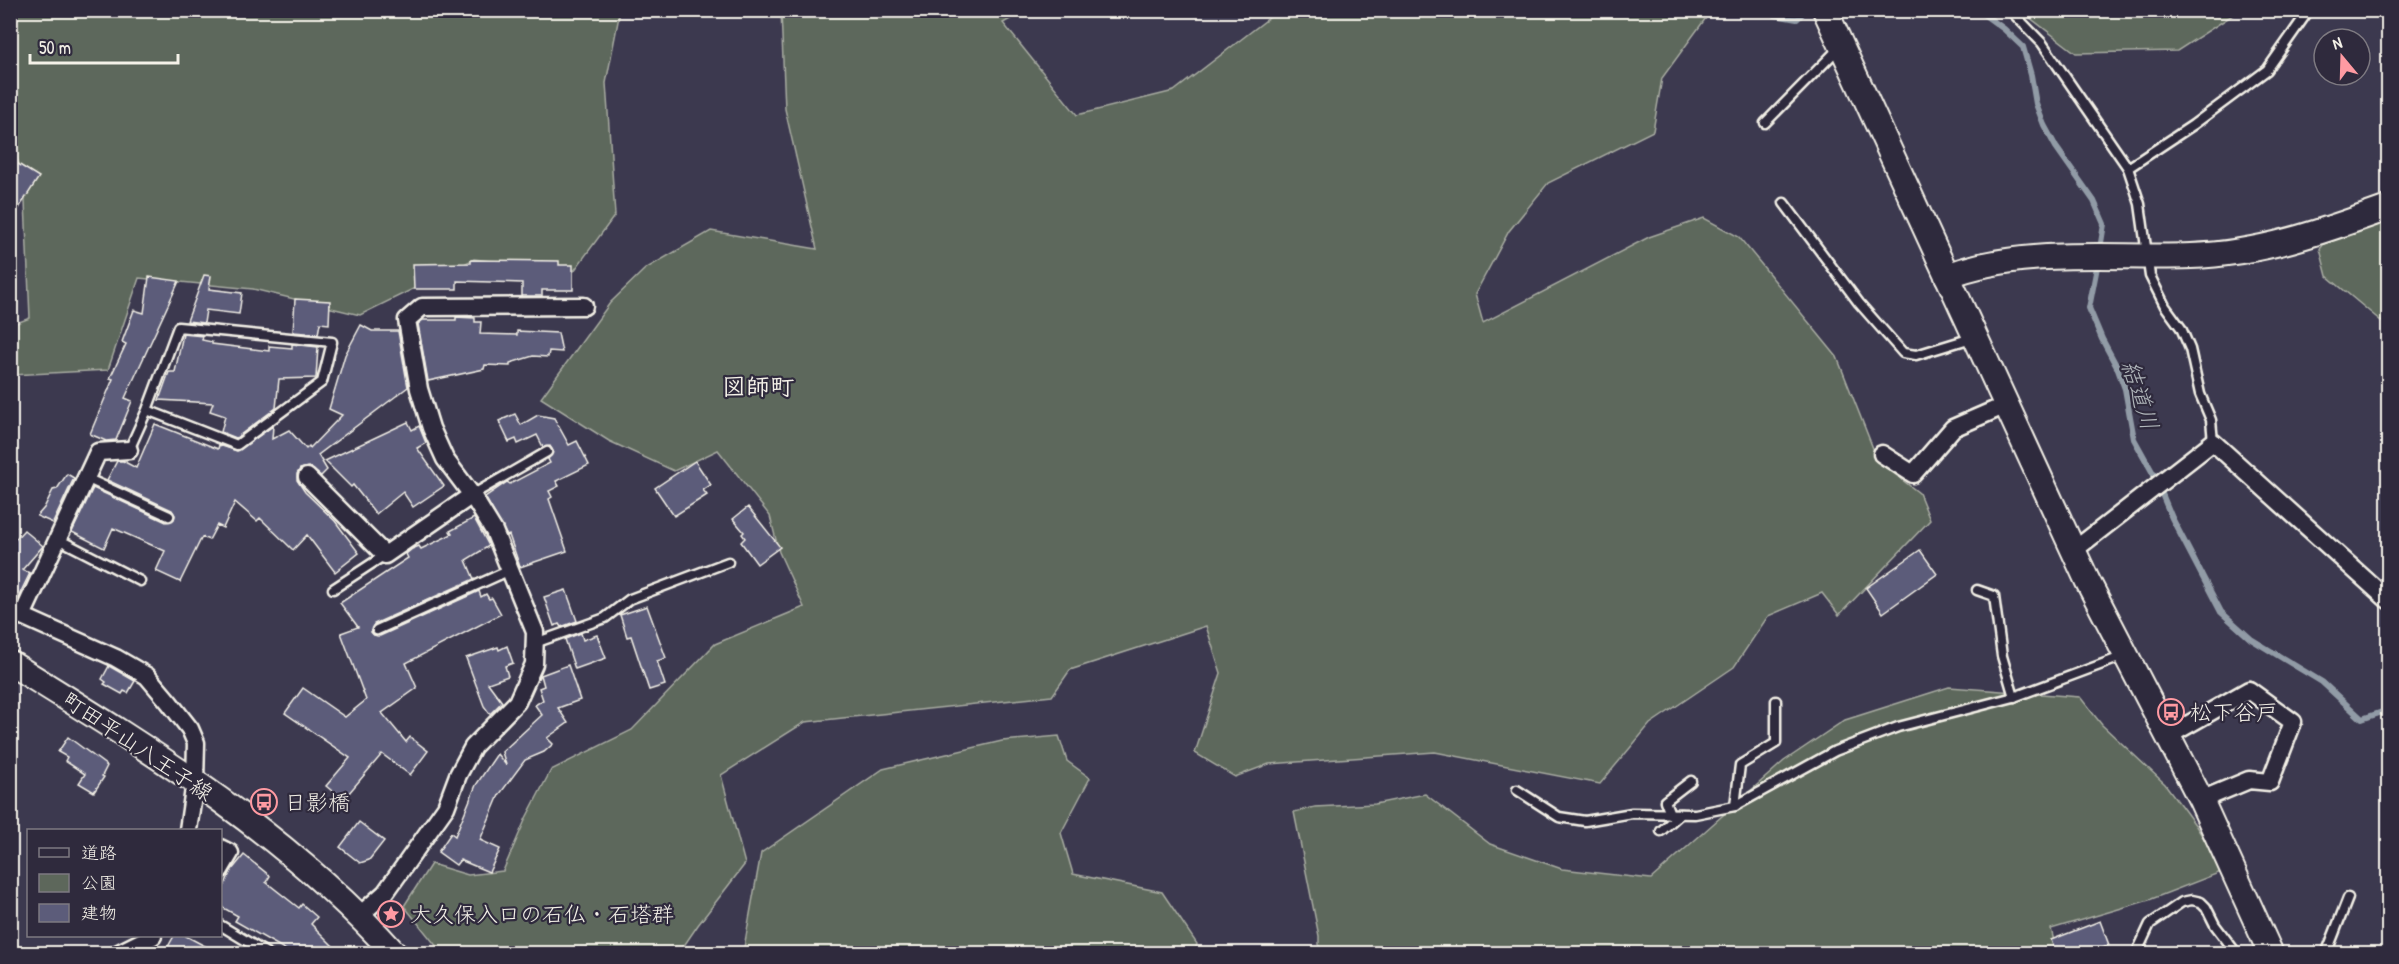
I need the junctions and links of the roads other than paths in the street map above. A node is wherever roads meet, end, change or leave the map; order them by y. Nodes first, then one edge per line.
1 (2010, 10) edge
2 (2309, 10) edge
3 (1826, 12) edge
4 (1841, 45) junction
5 (1764, 123) dead end
6 (2128, 168) junction
7 (1784, 203) dead end
8 (2388, 208) edge
9 (2147, 256) junction
10 (1947, 276) junction
11 (584, 306) dead end
12 (1975, 337) junction
13 (2006, 405) junction
14 (147, 410) junction
15 (2213, 442) junction
16 (129, 450) joint
17 (547, 452) dead end
18 (1881, 454) dead end
19 (307, 477) dead end
20 (86, 478) junction
21 (472, 495) junction
22 (169, 516) dead end
23 (58, 539) junction
24 (2073, 551) junction
25 (385, 555) junction
26 (728, 562) dead end
27 (510, 570) junction
28 (140, 581) dead end
29 (333, 589) dead end
30 (1977, 590) dead end
31 (2388, 600) edge
32 (16, 614) edge
33 (377, 630) dead end
34 (535, 644) junction
35 (2127, 655) junction
36 (10, 663) edge
37 (2014, 697) junction
38 (1776, 701) dead end
39 (2168, 736) junction
40 (1691, 781) dead end
41 (195, 782) junction
42 (1517, 790) dead end
43 (2201, 800) junction
44 (1735, 806) junction
45 (1670, 814) junction
46 (1680, 814) junction
47 (188, 829) edge
48 (1661, 831) dead end
49 (222, 849) edge
50 (222, 866) edge
51 (2348, 898) dead end
52 (360, 915) junction
53 (222, 926) edge
54 (151, 937) edge
55 (117, 954) edge
56 (268, 954) edge
57 (395, 954) edge
58 (2136, 954) edge
59 (2236, 954) edge
60 (2271, 954) edge
61 (2326, 954) edge

1 - 6 lane
2 - 6 lane
3 - 4 street
4 - 5 lane
4 - 10 street
6 - 9 lane
7 - 12 lane
8 - 9 street
9 - 10 street
9 - 15 lane
10 - 12 street
11 - 21 street
12 - 13 street
13 - 18 street
13 - 24 street
14 - 14 lane
14 - 16 lane
15 - 24 street
15 - 31 street
16 - 20 street
17 - 21 lane
19 - 25 street
20 - 22 lane
20 - 23 street
21 - 25 street
21 - 27 street
23 - 28 lane
23 - 32 street
24 - 35 street
25 - 29 lane
26 - 34 lane
27 - 33 lane
27 - 34 street
30 - 37 lane
32 - 41 street
34 - 52 street
35 - 37 lane
35 - 39 street
36 - 41 street, 町田平山八王子線
37 - 44 lane
38 - 44 lane
39 - 43 street
39 - 43 street
40 - 45 lane
41 - 47 street
41 - 52 street, 町田平山八王子線
42 - 45 lane
43 - 60 street
44 - 46 lane
45 - 46 lane
46 - 48 lane
49 - 50 street
51 - 61 lane
52 - 57 street, 町田平山八王子線
53 - 56 lane
54 - 55 street
58 - 59 lane

